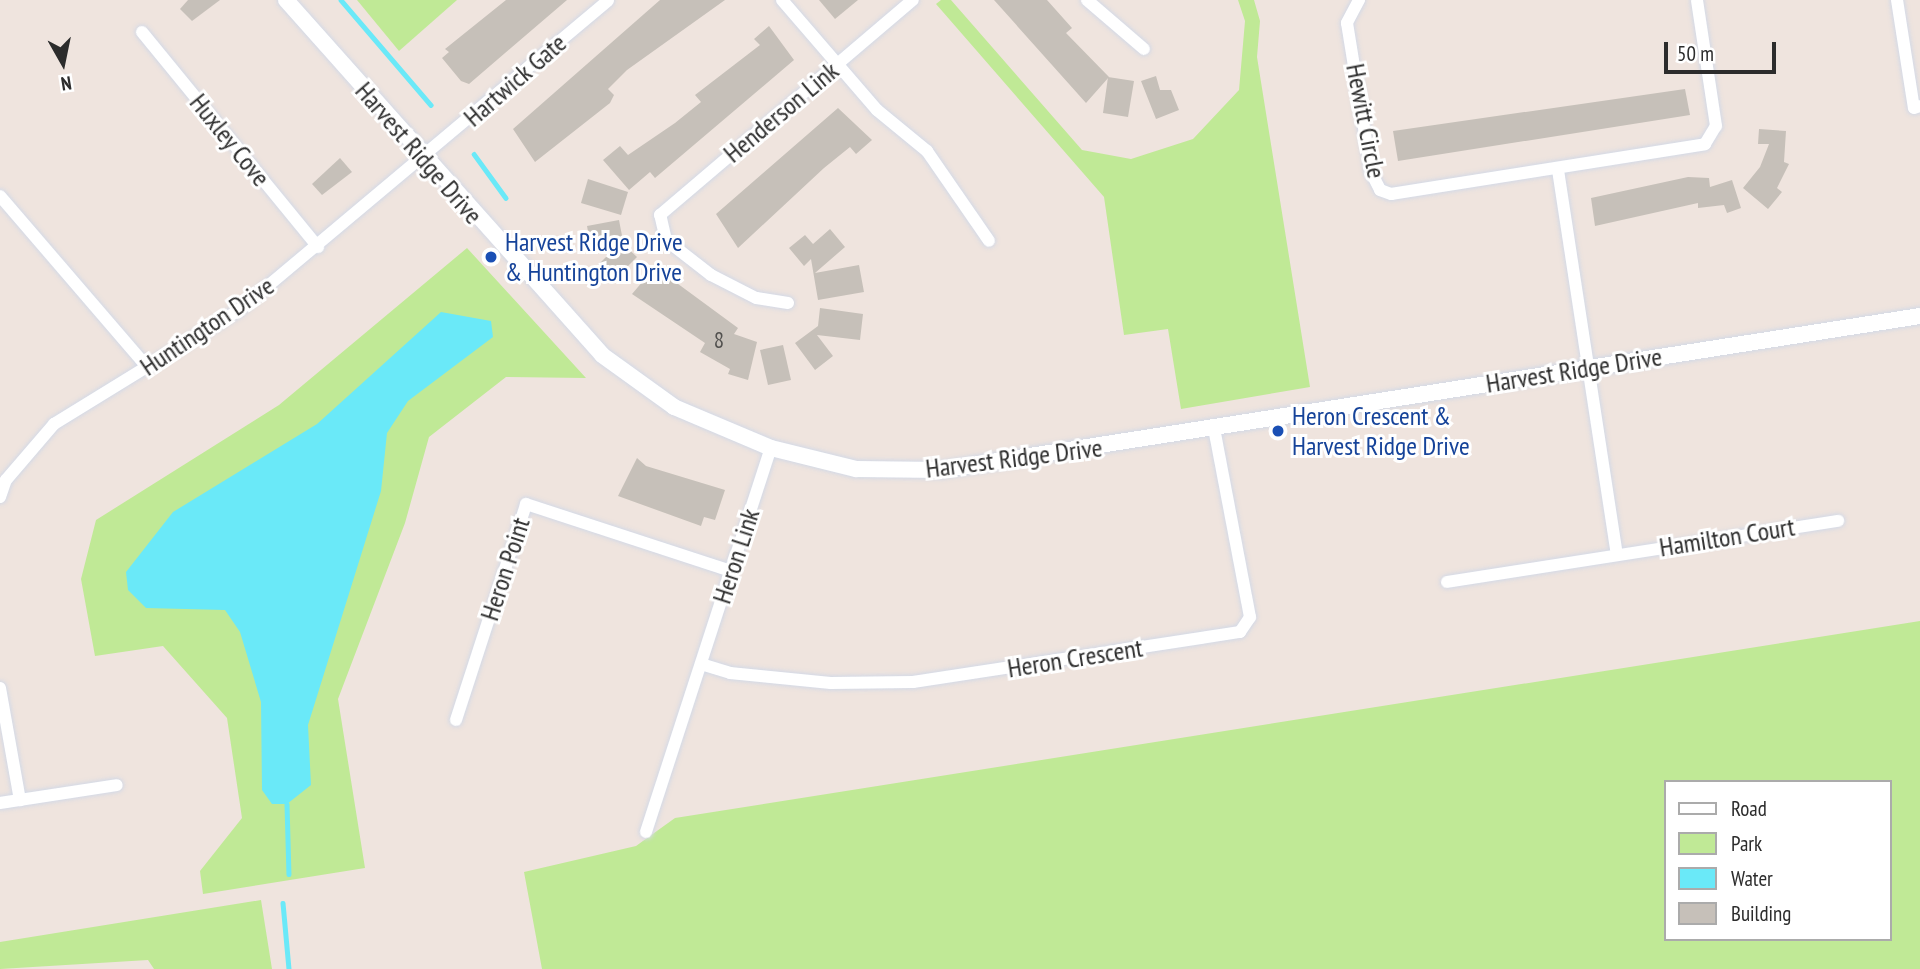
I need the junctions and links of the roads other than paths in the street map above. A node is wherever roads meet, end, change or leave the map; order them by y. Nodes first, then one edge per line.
1 (286, 0) edge
2 (608, 0) edge
3 (782, 0) edge
4 (913, 0) edge
5 (1087, 0) edge
6 (1359, 0) edge
7 (1698, 0) edge
8 (1897, 0) edge
9 (142, 33) dead end
10 (1144, 49) dead end
11 (836, 65) junction
12 (1920, 106) edge
13 (423, 159) junction
14 (1558, 170) junction
15 (0, 196) edge
16 (989, 241) dead end
17 (318, 247) junction
18 (788, 303) dead end
19 (1920, 316) edge
20 (1591, 367) junction
21 (148, 368) junction
22 (1214, 429) junction
23 (771, 449) junction
24 (3, 476) edge
25 (0, 497) edge
26 (1838, 520) dead end
27 (1617, 554) junction
28 (731, 571) junction
29 (1447, 582) dead end
30 (701, 664) junction
31 (0, 688) edge
32 (456, 720) dead end
33 (117, 785) dead end
34 (20, 800) junction
35 (0, 803) edge
36 (646, 832) dead end

1 - 13 street, Harvest Ridge Drive
2 - 13 street, Hartwick Gate
3 - 11 street
4 - 11 street, Henderson Link
5 - 10 street
6 - 14 street, Hewitt Circle
7 - 14 street, Hewitt Circle
8 - 12 street
9 - 17 street, Huxley Cove
11 - 16 street
11 - 18 street, Henderson Link
13 - 17 street, Huntington Drive
13 - 23 street, Harvest Ridge Drive
14 - 20 street
15 - 21 street
17 - 21 street, Huntington Drive
19 - 20 street, Harvest Ridge Drive
20 - 22 street, Harvest Ridge Drive
20 - 27 street
21 - 24 street, Huntington Drive
22 - 23 street, Harvest Ridge Drive
22 - 30 street, Heron Crescent
23 - 28 street, Heron Link
24 - 25 street, Huntington Drive
26 - 27 street, Hamilton Court
27 - 29 street, Hamilton Court
28 - 30 street, Heron Link
28 - 32 street, Heron Point
30 - 36 street, Heron Link
31 - 34 street
33 - 34 street
34 - 35 street

